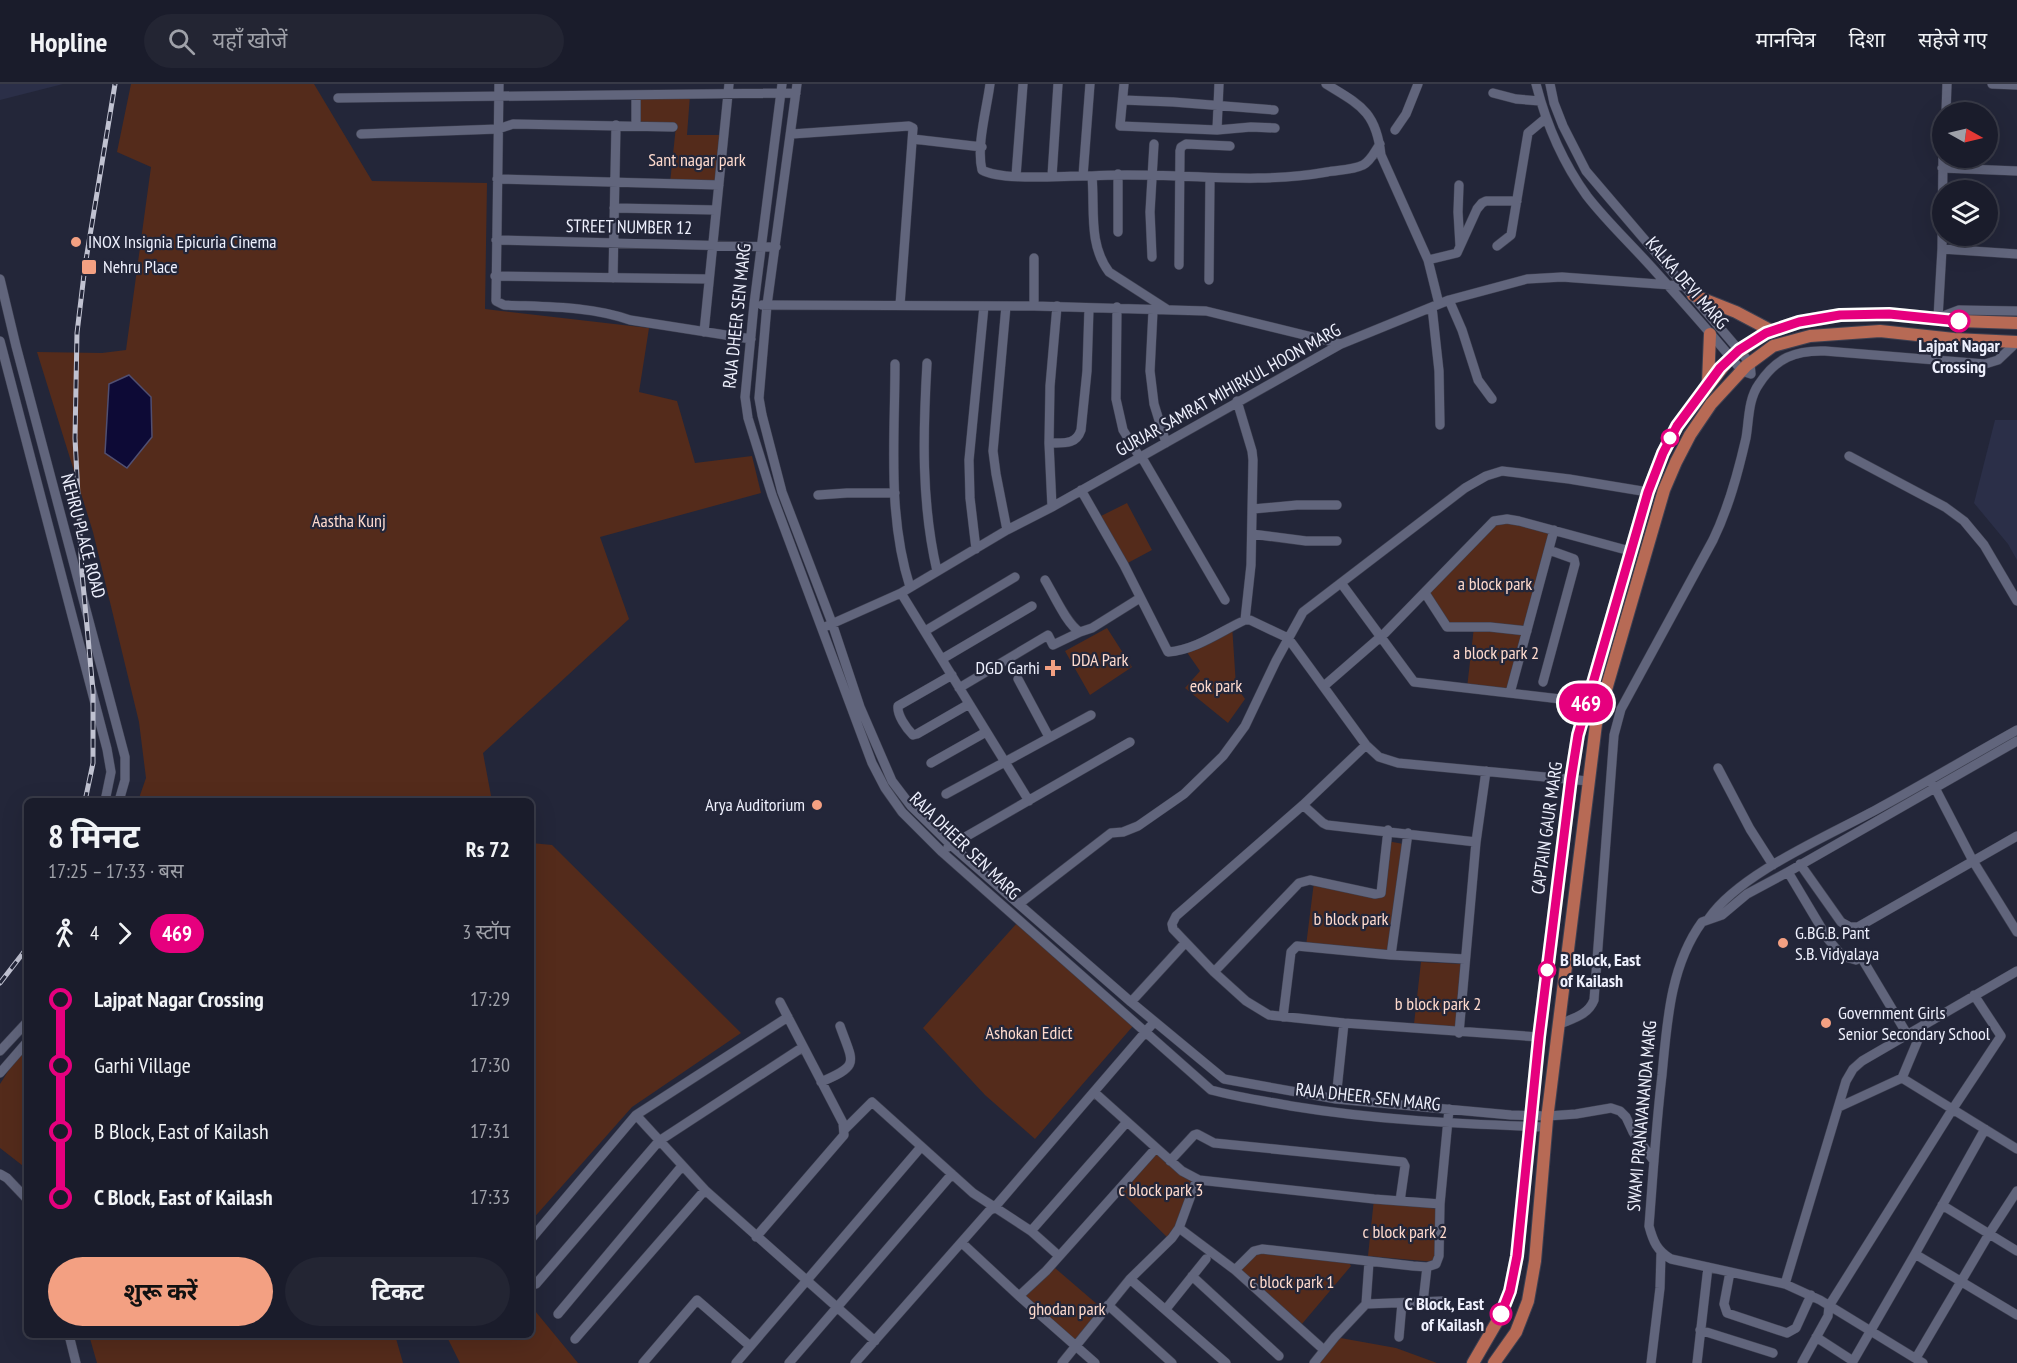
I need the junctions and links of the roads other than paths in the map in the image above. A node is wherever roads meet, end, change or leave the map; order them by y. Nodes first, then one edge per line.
1 (500, 84) edge
2 (990, 84) edge
3 (1023, 84) edge
4 (1058, 84) edge
5 (1090, 84) edge
6 (1124, 84) edge
7 (1219, 84) edge
8 (1326, 84) edge
9 (1418, 84) edge
10 (1536, 84) edge
11 (1550, 84) edge
12 (1947, 84) edge
13 (1992, 84) edge
14 (2017, 85) edge
15 (729, 89) edge
16 (782, 89) edge
17 (797, 89) edge
18 (1493, 93) dead end
19 (636, 95) junction
20 (499, 96) junction
21 (338, 98) dead end
22 (1123, 100) junction
23 (1540, 101) junction
24 (1946, 102) edge
25 (1218, 105) junction
26 (1274, 110) dead end
27 (1546, 118) junction
28 (616, 125) junction
29 (636, 126) junction
30 (673, 127) dead end
31 (1275, 128) dead end
32 (498, 129) junction
33 (1217, 130) junction
34 (1395, 130) dead end
35 (361, 134) dead end
36 (792, 134) junction
37 (913, 139) junction
38 (1154, 144) dead end
39 (1380, 144) junction
40 (1230, 146) dead end
41 (982, 147) junction
42 (1942, 168) joint
43 (2017, 171) edge
44 (1118, 174) junction
45 (1151, 174) junction
46 (1016, 176) junction
47 (1052, 176) junction
48 (1088, 176) junction
49 (1181, 176) junction
50 (1210, 178) junction
51 (497, 179) junction
52 (615, 182) junction
53 (719, 185) junction
54 (1459, 185) dead end
55 (1517, 201) junction
56 (614, 208) junction
57 (716, 210) junction
58 (1118, 232) dead end
59 (496, 240) junction
60 (614, 243) junction
61 (713, 245) junction
62 (1497, 246) dead end
63 (761, 247) junction
64 (776, 247) junction
65 (1460, 249) junction
66 (1942, 249) junction
67 (2017, 254) edge
68 (1152, 257) dead end
69 (1034, 258) dead end
70 (1428, 260) junction
71 (1179, 265) dead end
72 (495, 276) junction
73 (613, 278) junction
74 (0, 279) edge
75 (709, 279) junction
76 (1209, 280) dead end
77 (1668, 285) junction
78 (1689, 290) junction
79 (1449, 300) junction
80 (754, 304) junction
81 (767, 305) junction
82 (900, 305) junction
83 (1435, 305) junction
84 (984, 306) junction
85 (1006, 306) junction
86 (1034, 306) junction
87 (1057, 306) junction
88 (1118, 307) junction
89 (1089, 308) junction
90 (1154, 311) junction
91 (1169, 311) junction
92 (2017, 311) edge
93 (1938, 318) junction
94 (2017, 323) edge
95 (1772, 331) junction
96 (704, 332) junction
97 (1710, 334) junction
98 (751, 339) junction
99 (0, 341) edge
100 (2017, 342) edge
101 (1341, 344) junction
102 (1735, 354) junction
103 (927, 363) dead end
104 (895, 364) dead end
105 (1748, 369) junction
106 (1708, 384) junction
107 (1758, 385) junction
108 (1492, 399) dead end
109 (1237, 401) junction
110 (1440, 425) dead end
111 (1049, 443) junction
112 (1166, 443) junction
113 (1142, 456) junction
114 (1849, 456) dead end
115 (1081, 490) junction
116 (1648, 492) junction
117 (895, 493) junction
118 (819, 495) dead end
119 (1337, 505) dead end
120 (1052, 507) junction
121 (1253, 509) junction
122 (1007, 530) junction
123 (1554, 530) junction
124 (1252, 534) junction
125 (1337, 541) dead end
126 (976, 549) junction
127 (1549, 550) junction
128 (1630, 551) junction
129 (937, 571) junction
130 (1015, 577) dead end
131 (1045, 580) dead end
132 (1341, 583) junction
133 (910, 586) junction
134 (901, 593) junction
135 (1425, 593) junction
136 (1140, 598) junction
137 (1225, 600) dead end
138 (2017, 601) edge
139 (1032, 606) dead end
140 (1245, 620) junction
141 (832, 623) junction
142 (823, 629) junction
143 (925, 631) junction
144 (1527, 631) junction
145 (1080, 632) junction
146 (1381, 636) junction
147 (1288, 638) junction
148 (942, 659) junction
149 (952, 675) junction
150 (1018, 679) dead end
151 (1543, 682) dead end
152 (1324, 686) junction
153 (959, 688) junction
154 (1509, 693) junction
155 (1586, 702) junction
156 (969, 704) junction
157 (1091, 715) dead end
158 (2017, 730) edge
159 (986, 732) junction
160 (1049, 737) junction
161 (2017, 741) edge
162 (1130, 742) dead end
163 (1366, 745) junction
164 (1978, 758) junction
165 (1005, 762) junction
166 (932, 763) dead end
167 (1718, 768) dead end
168 (1486, 771) junction
169 (1930, 778) junction
170 (1571, 779) junction
171 (1588, 781) junction
172 (1935, 788) junction
173 (946, 794) dead end
174 (106, 798) edge
175 (121, 798) edge
176 (1029, 801) junction
177 (1303, 805) junction
178 (1388, 830) junction
179 (1408, 833) junction
180 (2017, 836) edge
181 (1476, 842) junction
182 (951, 845) junction
183 (942, 852) junction
184 (1973, 861) junction
185 (1800, 864) junction
186 (1773, 865) junction
187 (1788, 872) junction
188 (1019, 904) junction
189 (1709, 918) junction
190 (2017, 932) edge
191 (1185, 943) junction
192 (1391, 955) junction
193 (1465, 959) junction
194 (2017, 970) edge
195 (1214, 972) junction
196 (1974, 995) junction
197 (780, 1002) dead end
198 (1131, 1002) junction
199 (788, 1017) junction
200 (1283, 1017) junction
201 (1155, 1022) junction
202 (1344, 1023) junction
203 (1560, 1023) junction
204 (1925, 1023) junction
205 (24, 1025) edge
206 (840, 1026) dead end
207 (1145, 1032) junction
208 (1459, 1033) junction
209 (1907, 1034) junction
210 (1539, 1037) junction
211 (24, 1045) edge
212 (803, 1047) junction
213 (0, 1051) edge
214 (0, 1073) edge
215 (1902, 1078) junction
216 (821, 1082) junction
217 (1094, 1092) junction
218 (1336, 1099) junction
219 (1839, 1107) junction
220 (1449, 1108) junction
221 (1952, 1110) junction
222 (636, 1115) junction
223 (1530, 1121) junction
224 (1547, 1121) junction
225 (1447, 1122) junction
226 (1126, 1123) junction
227 (845, 1129) junction
228 (1985, 1129) junction
229 (659, 1141) junction
230 (921, 1148) junction
231 (1156, 1148) junction
232 (2017, 1149) edge
233 (1170, 1161) junction
234 (1654, 1161) junction
235 (682, 1166) junction
236 (0, 1174) edge
237 (952, 1174) junction
238 (1197, 1179) junction
239 (705, 1190) junction
240 (2017, 1191) edge
241 (24, 1196) edge
242 (1400, 1201) junction
243 (1440, 1204) junction
244 (1942, 1205) junction
245 (994, 1208) junction
246 (1179, 1228) junction
247 (1031, 1231) junction
248 (1989, 1234) junction
249 (534, 1235) edge
250 (756, 1237) junction
251 (962, 1243) junction
252 (2017, 1251) edge
253 (1661, 1254) junction
254 (1915, 1254) junction
255 (1059, 1256) junction
256 (1206, 1259) dead end
257 (1369, 1262) junction
258 (1427, 1267) junction
259 (1708, 1267) junction
260 (1235, 1270) junction
261 (1730, 1272) junction
262 (1192, 1276) junction
263 (1130, 1279) junction
264 (808, 1280) junction
265 (1961, 1282) junction
266 (536, 1284) dead end
267 (1785, 1284) junction
268 (1811, 1295) junction
269 (1019, 1296) junction
270 (1443, 1301) dead end
271 (1423, 1302) junction
272 (1402, 1303) junction
273 (1366, 1304) junction
274 (1108, 1305) junction
275 (838, 1306) junction
276 (1829, 1306) junction
277 (1166, 1310) junction
278 (558, 1314) dead end
279 (2017, 1315) edge
280 (1700, 1330) junction
281 (1871, 1330) junction
282 (1399, 1337) dead end
283 (1816, 1337) junction
284 (70, 1338) edge
285 (575, 1339) dead end
286 (875, 1341) junction
287 (750, 1346) junction
288 (1076, 1347) junction
289 (1324, 1350) junction
290 (1773, 1353) dead end
291 (1279, 1356) dead end
292 (1919, 1361) edge
293 (1852, 1362) edge
294 (76, 1363) edge
295 (643, 1363) edge
296 (736, 1363) edge
297 (789, 1363) edge
298 (855, 1363) edge
299 (1062, 1363) edge
300 (1095, 1363) edge
301 (1172, 1363) edge
302 (1226, 1363) edge
303 (1314, 1363) edge
304 (1473, 1363) edge
305 (1494, 1363) edge
306 (1651, 1363) edge
307 (1697, 1363) edge
308 (1802, 1363) edge

1 - 20 street
2 - 41 street
3 - 46 street
4 - 47 street
5 - 48 street
6 - 22 street
7 - 25 street
8 - 39 street
9 - 34 street
10 - 23 street, KALKA DEVI MARG
11 - 78 street, KALKA DEVI MARG
12 - 24 street
13 - 14 street
15 - 16 street
15 - 19 street
15 - 53 street
16 - 17 street
16 - 63 street, RAJA DHEER SEN MARG
17 - 36 street, RAJA DHEER SEN MARG
18 - 23 street
19 - 20 street
19 - 29 street
20 - 21 street
20 - 32 street
22 - 25 street
22 - 33 street
23 - 27 street, KALKA DEVI MARG
25 - 26 street
25 - 33 street
27 - 55 street
27 - 77 street, KALKA DEVI MARG
28 - 29 street
28 - 32 street
28 - 52 street
29 - 30 street
31 - 33 street
32 - 35 street
32 - 51 street
36 - 37 street
36 - 64 street, RAJA DHEER SEN MARG
37 - 41 street
37 - 82 street
38 - 45 street
39 - 50 street
39 - 70 street
40 - 49 street
41 - 46 street
42 - 43 street
42 - 66 street
44 - 45 street
44 - 48 street
44 - 58 street
45 - 49 street
45 - 68 street
46 - 47 street
47 - 48 street
48 - 91 street
49 - 50 street
49 - 71 street
50 - 76 street
51 - 52 street
51 - 59 street
52 - 53 street
52 - 56 street
53 - 57 street
54 - 65 street
55 - 62 street
55 - 65 street
56 - 57 street
56 - 60 street
57 - 61 street
59 - 60 street, STREET NUMBER 12
59 - 72 street
60 - 61 street, STREET NUMBER 12
60 - 73 street
61 - 63 street, STREET NUMBER 12
61 - 75 street
63 - 64 street, STREET NUMBER 12
63 - 80 street, RAJA DHEER SEN MARG
64 - 81 street, RAJA DHEER SEN MARG
65 - 70 street
66 - 67 street
66 - 93 street
69 - 86 street
70 - 83 street
72 - 73 street
72 - 96 street
73 - 75 street
74 - 175 street, NEHRU PLACE ROAD
75 - 96 street
77 - 78 street, GURJAR SAMRAT MIHIRKUL HOON MARG
77 - 79 street, GURJAR SAMRAT MIHIRKUL HOON MARG
77 - 97 street, KALKA DEVI MARG
78 - 95 main road
78 - 102 street, KALKA DEVI MARG
79 - 83 street, GURJAR SAMRAT MIHIRKUL HOON MARG
79 - 108 street
80 - 81 street
80 - 98 street, RAJA DHEER SEN MARG
81 - 82 street
81 - 141 street, RAJA DHEER SEN MARG
82 - 84 street
83 - 101 street, GURJAR SAMRAT MIHIRKUL HOON MARG
83 - 110 street
84 - 85 street
84 - 126 street
85 - 86 street
85 - 122 street
86 - 87 street
87 - 89 street
87 - 111 street
88 - 89 street
88 - 90 street
88 - 113 street
89 - 111 street
90 - 91 street
90 - 112 street
91 - 101 street
92 - 93 street
93 - 94 main road, CAPTAIN GAUR MARG
93 - 95 main road, CAPTAIN GAUR MARG
95 - 102 main road, CAPTAIN GAUR MARG
96 - 98 street
97 - 102 street, KALKA DEVI MARG
97 - 106 main road
98 - 142 street, RAJA DHEER SEN MARG
99 - 174 street, NEHRU PLACE ROAD
100 - 105 main road, CAPTAIN GAUR MARG
100 - 107 street
101 - 109 street, GURJAR SAMRAT MIHIRKUL HOON MARG
102 - 105 street, KALKA DEVI MARG
102 - 106 main road, CAPTAIN GAUR MARG
103 - 129 street
104 - 117 street
105 - 107 street, KALKA DEVI MARG
105 - 171 main road, CAPTAIN GAUR MARG
106 - 116 main road, CAPTAIN GAUR MARG
107 - 203 street
109 - 112 street, GURJAR SAMRAT MIHIRKUL HOON MARG
109 - 121 street
111 - 120 street
112 - 113 street, GURJAR SAMRAT MIHIRKUL HOON MARG
113 - 115 street, GURJAR SAMRAT MIHIRKUL HOON MARG
113 - 137 street
114 - 138 street
115 - 120 street, GURJAR SAMRAT MIHIRKUL HOON MARG
115 - 136 street
116 - 128 main road, CAPTAIN GAUR MARG
116 - 132 street
117 - 118 street
117 - 133 street
119 - 121 street
120 - 122 street, GURJAR SAMRAT MIHIRKUL HOON MARG
121 - 124 street
122 - 126 street, GURJAR SAMRAT MIHIRKUL HOON MARG
123 - 127 street
123 - 128 street
123 - 135 street
124 - 125 street
124 - 140 street
126 - 129 street, GURJAR SAMRAT MIHIRKUL HOON MARG
127 - 144 street
127 - 151 street
128 - 155 main road, CAPTAIN GAUR MARG
129 - 133 street, GURJAR SAMRAT MIHIRKUL HOON MARG
130 - 143 street
131 - 145 street
132 - 146 street
132 - 147 street
133 - 134 street, GURJAR SAMRAT MIHIRKUL HOON MARG
134 - 141 street, GURJAR SAMRAT MIHIRKUL HOON MARG
134 - 143 street
135 - 144 street
135 - 146 street
136 - 140 street
136 - 145 street
139 - 148 street
140 - 147 street
141 - 142 street, GURJAR SAMRAT MIHIRKUL HOON MARG
141 - 182 street, RAJA DHEER SEN MARG
142 - 183 street, RAJA DHEER SEN MARG
143 - 148 street
144 - 154 street
145 - 153 street
146 - 152 street
146 - 154 street
147 - 152 street
147 - 188 street
148 - 149 street
149 - 153 street
149 - 156 street
150 - 160 street
152 - 163 street
153 - 156 street
154 - 155 street
155 - 170 main road, CAPTAIN GAUR MARG
156 - 159 street
157 - 160 street
158 - 164 street, SWAMI PRANAVANANDA MARG
159 - 165 street
159 - 166 street
160 - 165 street
161 - 164 street, SWAMI PRANAVANANDA MARG
162 - 176 street
163 - 168 street
163 - 177 street
164 - 169 street, SWAMI PRANAVANANDA MARG
164 - 172 street, SWAMI PRANAVANANDA MARG
165 - 173 street
165 - 176 street
167 - 186 street
168 - 170 street
168 - 181 street
169 - 172 street
169 - 186 street, SWAMI PRANAVANANDA MARG
170 - 171 street
170 - 210 main road, CAPTAIN GAUR MARG
171 - 203 main road, CAPTAIN GAUR MARG
172 - 184 street
172 - 185 street, SWAMI PRANAVANANDA MARG
176 - 182 street
177 - 178 street
177 - 191 street
178 - 179 street
178 - 195 street
179 - 181 street
179 - 192 street
180 - 184 street
181 - 193 street
182 - 183 street
182 - 188 street, RAJA DHEER SEN MARG
183 - 207 street, RAJA DHEER SEN MARG
184 - 185 street
184 - 190 street
185 - 187 street, SWAMI PRANAVANANDA MARG
186 - 189 street, SWAMI PRANAVANANDA MARG
187 - 189 street, SWAMI PRANAVANANDA MARG
187 - 209 street
188 - 198 street, RAJA DHEER SEN MARG
189 - 234 street, SWAMI PRANAVANANDA MARG
191 - 195 street
191 - 198 street
192 - 193 street
192 - 200 street
193 - 208 street
194 - 196 street
195 - 200 street
196 - 204 street
196 - 221 street
197 - 199 street
198 - 201 street, RAJA DHEER SEN MARG
199 - 212 street
199 - 222 street
200 - 202 street
201 - 207 street
201 - 218 street, RAJA DHEER SEN MARG
202 - 208 street
202 - 218 street
203 - 224 main road, CAPTAIN GAUR MARG
204 - 209 street
204 - 215 street
205 - 213 street
206 - 216 street
207 - 217 street
207 - 225 street, RAJA DHEER SEN MARG
208 - 210 street
209 - 219 street
210 - 223 main road, CAPTAIN GAUR MARG
211 - 214 street
212 - 216 street
212 - 229 street
215 - 219 street
215 - 221 street
216 - 227 street
217 - 226 street
217 - 245 street
218 - 220 street, RAJA DHEER SEN MARG
219 - 267 street
220 - 223 street, RAJA DHEER SEN MARG
220 - 225 street
221 - 228 street
221 - 276 street
222 - 229 street
222 - 249 street
223 - 224 street, RAJA DHEER SEN MARG
223 - 225 street, RAJA DHEER SEN MARG
223 - 304 main road, CAPTAIN GAUR MARG
224 - 234 street, RAJA DHEER SEN MARG
224 - 305 main road, CAPTAIN GAUR MARG
225 - 243 street
226 - 231 street
226 - 247 street
227 - 230 street
227 - 250 street
228 - 232 street
228 - 244 street
229 - 235 street
229 - 266 street
230 - 237 street
230 - 264 street
231 - 233 street
231 - 255 street
233 - 238 street
233 - 242 street
234 - 253 street, SWAMI PRANAVANANDA MARG
235 - 239 street
235 - 278 street
236 - 241 street
237 - 245 street
237 - 275 street
238 - 242 street
238 - 246 street
239 - 250 street
239 - 285 street
240 - 248 street
242 - 243 street
243 - 258 street
244 - 248 street
244 - 254 street
245 - 247 street
245 - 251 street
246 - 260 street
246 - 263 street
247 - 255 street
248 - 252 street
248 - 265 street
250 - 264 street
251 - 269 street
251 - 286 street
253 - 259 street
253 - 306 street
254 - 265 street
254 - 281 street
255 - 269 street
256 - 262 street
257 - 258 street
257 - 260 street
257 - 273 street
258 - 271 street
259 - 261 street
259 - 280 street
260 - 289 street
261 - 267 street
261 - 268 street
262 - 277 street
262 - 291 street
263 - 274 street
263 - 277 street
264 - 275 street
264 - 287 street
265 - 279 street
265 - 292 street
267 - 268 street
268 - 276 street
269 - 288 street
270 - 271 street
271 - 272 street
272 - 273 street
272 - 282 street
273 - 289 street
274 - 288 street
274 - 301 street
275 - 286 street
275 - 297 street
276 - 281 street
276 - 283 street
277 - 302 street
280 - 290 street
280 - 307 street
281 - 292 street
281 - 293 street
283 - 293 street
283 - 308 street
284 - 294 street
286 - 298 street
287 - 295 street
287 - 296 street
288 - 299 street
288 - 300 street
289 - 303 street

